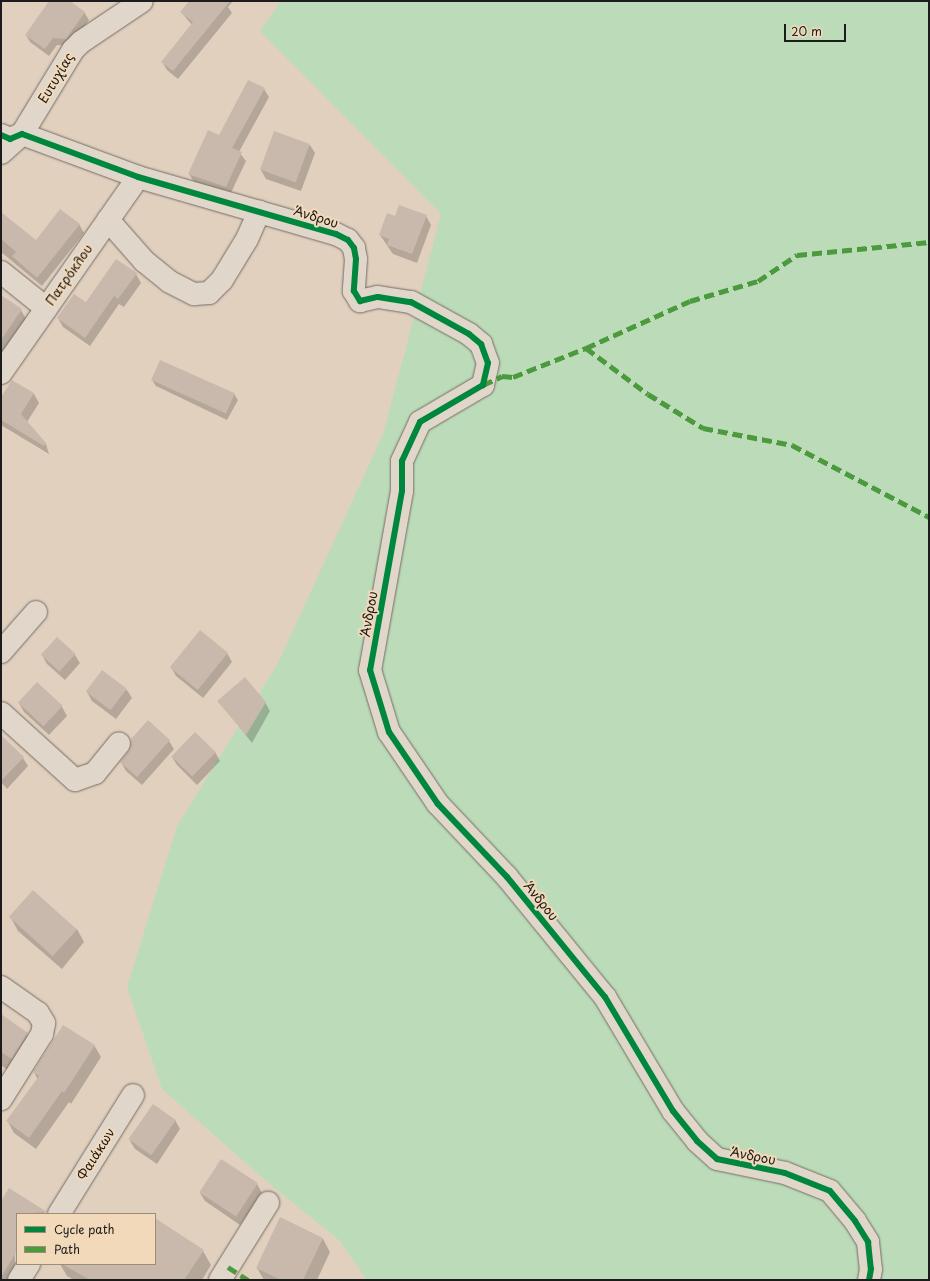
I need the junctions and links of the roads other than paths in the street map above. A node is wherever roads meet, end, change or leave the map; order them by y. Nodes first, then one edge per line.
1 (142, 1) edge
2 (22, 134) junction
3 (1, 135) edge
4 (1, 153) edge
5 (138, 177) junction
6 (259, 212) junction
7 (108, 220) junction
8 (1, 272) edge
9 (46, 308) junction
10 (1, 373) edge
11 (36, 612) dead end
12 (1, 652) edge
13 (1, 713) edge
14 (119, 743) dead end
15 (1, 987) edge
16 (132, 1095) dead end
17 (1, 1099) edge
18 (268, 1203) dead end
19 (60, 1213) edge
20 (28, 1265) edge
21 (19, 1280) edge
22 (220, 1280) edge
23 (869, 1280) edge

1 - 2 street, Ευτυχίας
2 - 3 street, Άνδρου
2 - 4 street, Ευτυχίας
2 - 5 street, Άνδρου
5 - 6 street, Άνδρου
5 - 7 street, Πατρόκλου
6 - 7 street
6 - 23 street, Άνδρου
7 - 9 street, Πατρόκλου
8 - 9 street
9 - 10 street, Πατρόκλου
11 - 12 street
13 - 14 street
15 - 17 street
16 - 19 street, Φαιάκων
18 - 22 street
20 - 21 street

